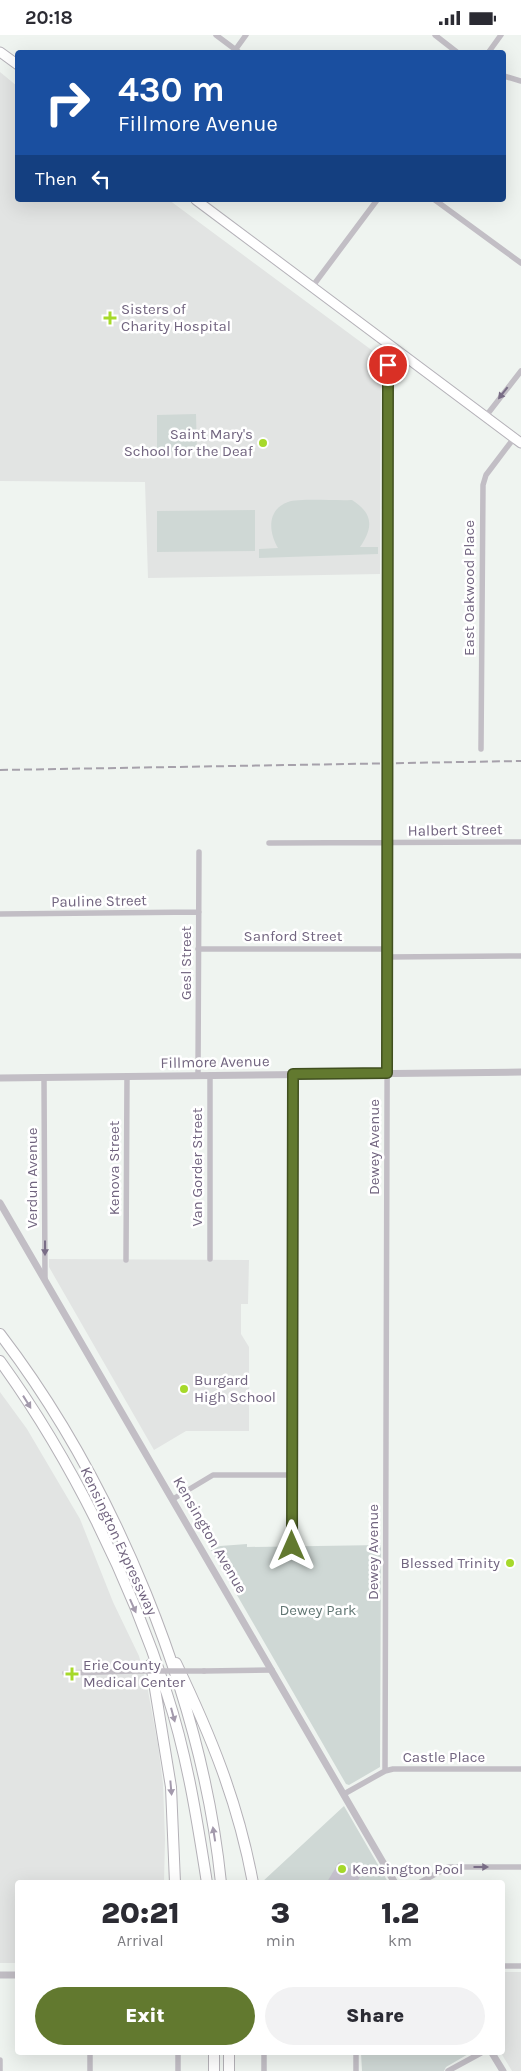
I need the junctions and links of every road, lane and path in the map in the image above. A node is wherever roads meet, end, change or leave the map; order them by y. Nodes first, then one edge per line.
1 (216, 35) edge
2 (246, 35) edge
3 (435, 35) edge
4 (502, 35) edge
5 (235, 50) edge
6 (237, 50) edge
7 (454, 50) edge
8 (490, 50) edge
9 (0, 52) edge
10 (15, 63) edge
11 (506, 77) edge
12 (521, 81) edge
13 (199, 202) edge
14 (376, 202) edge
15 (438, 202) edge
16 (521, 263) edge
17 (312, 287) junction
18 (389, 344) junction
19 (521, 371) edge
20 (486, 416) junction
21 (518, 440) edge
22 (482, 749) dead end
23 (521, 842) edge
24 (269, 843) dead end
25 (387, 843) junction
26 (199, 852) dead end
27 (199, 912) junction
28 (0, 914) edge
29 (198, 949) junction
30 (387, 949) junction
31 (521, 956) edge
32 (387, 957) junction
33 (521, 1072) edge
34 (387, 1073) junction
35 (293, 1074) junction
36 (198, 1075) junction
37 (210, 1075) junction
38 (127, 1076) junction
39 (44, 1077) junction
40 (0, 1078) edge
41 (0, 1203) edge
42 (210, 1259) dead end
43 (126, 1260) dead end
44 (45, 1279) junction
45 (0, 1334) edge
46 (0, 1361) edge
47 (292, 1475) junction
48 (173, 1499) junction
49 (292, 1546) dead end
50 (160, 1630) junction
51 (146, 1636) junction
52 (272, 1670) junction
53 (65, 1673) dead end
54 (521, 1769) edge
55 (385, 1771) junction
56 (344, 1794) junction
57 (521, 1867) edge
58 (175, 1880) edge
59 (207, 1880) edge
60 (220, 1880) edge
61 (252, 1880) edge
62 (393, 1880) edge
63 (424, 1880) edge
64 (505, 1966) edge
65 (521, 1966) edge
66 (0, 1975) edge
67 (15, 1975) edge
68 (90, 2055) edge
69 (178, 2055) edge
70 (214, 2055) edge
71 (229, 2055) edge
72 (264, 2055) edge
73 (356, 2055) edge
74 (477, 2055) edge
75 (493, 2055) edge
76 (0, 2060) edge
77 (0, 2071) edge
78 (90, 2071) edge
79 (178, 2071) edge
80 (214, 2071) edge
81 (229, 2071) edge
82 (264, 2071) edge
83 (356, 2071) edge
84 (448, 2071) edge
85 (503, 2071) edge

1 - 5 street
2 - 6 street
3 - 7 street
4 - 8 street
9 - 10 main road
11 - 12 street
13 - 17 main road
14 - 17 street
15 - 16 street
17 - 18 main road
18 - 20 main road
18 - 25 street, Dewey Avenue, bridge
19 -> 20 street
20 - 21 main road
21 - 22 street, East Oakwood Place
23 - 25 street, Halbert Street
24 - 25 street, Halbert Street
25 - 30 street, Dewey Avenue
26 - 27 street, Gesl Street
27 - 28 street, Pauline Street
27 - 29 street, Gesl Street
29 - 30 street, Sanford Street
29 - 36 street, Gesl Street
30 - 32 street, Dewey Avenue
31 - 32 street
32 - 34 street, Dewey Avenue
33 - 34 street, Fillmore Avenue
34 - 35 street, Fillmore Avenue
34 - 55 street, Dewey Avenue
35 - 37 street, Fillmore Avenue
35 - 47 street
36 - 37 street, Fillmore Avenue
36 - 38 street, Fillmore Avenue
37 - 42 street, Van Gorder Street
38 - 39 street, Fillmore Avenue
38 - 43 street, Kenova Street
39 - 40 street, Fillmore Avenue
39 -> 44 street, Verdun Avenue
41 - 44 street, Kensington Avenue
44 - 48 street, Kensington Avenue
45 - 50 highway, Kensington Expressway
46 -> 51 highway, Kensington Expressway
47 - 48 street
47 - 49 street
48 - 52 street, Kensington Avenue
60 -> 50 highway, Kensington Expressway
50 - 61 highway
51 -> 58 highway
51 -> 59 highway, Kensington Expressway
52 - 53 street, bridge
52 - 56 street, Kensington Avenue
54 - 55 street, Castle Place
55 - 56 street, Castle Place
56 - 62 street, Kensington Avenue
63 -> 57 street
64 - 65 street
66 - 67 street
68 - 78 street
69 - 79 street
70 - 80 highway
71 - 81 highway
72 - 82 street
73 - 83 street
74 - 84 street
75 - 85 street
76 - 77 street

